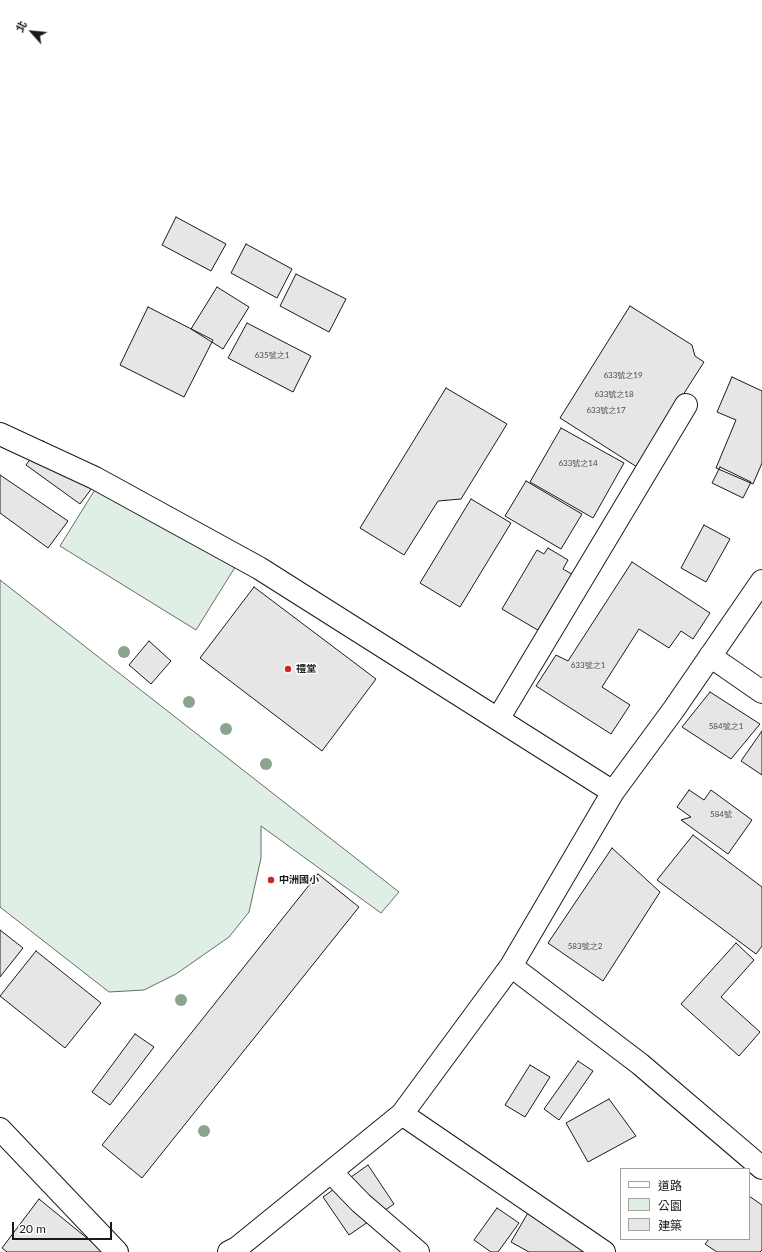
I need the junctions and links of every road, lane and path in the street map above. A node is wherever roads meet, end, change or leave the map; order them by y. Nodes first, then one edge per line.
1 (686, 405) dead end
2 (0, 434) edge
3 (762, 581) edge
4 (710, 656) junction
5 (762, 692) edge
6 (498, 719) junction
7 (613, 792) junction
8 (511, 966) junction
9 (402, 1114) junction
10 (0, 1129) edge
11 (762, 1168) edge
12 (331, 1172) junction
13 (117, 1252) edge
14 (229, 1252) edge
15 (418, 1252) edge
16 (604, 1252) edge

1 - 6 street
2 - 6 street
3 - 4 street
4 - 5 street
4 - 7 street
6 - 7 street
7 - 8 street
8 - 9 street
8 - 11 street
9 - 12 street
9 - 16 street
10 - 13 street
12 - 14 street
12 - 15 street

